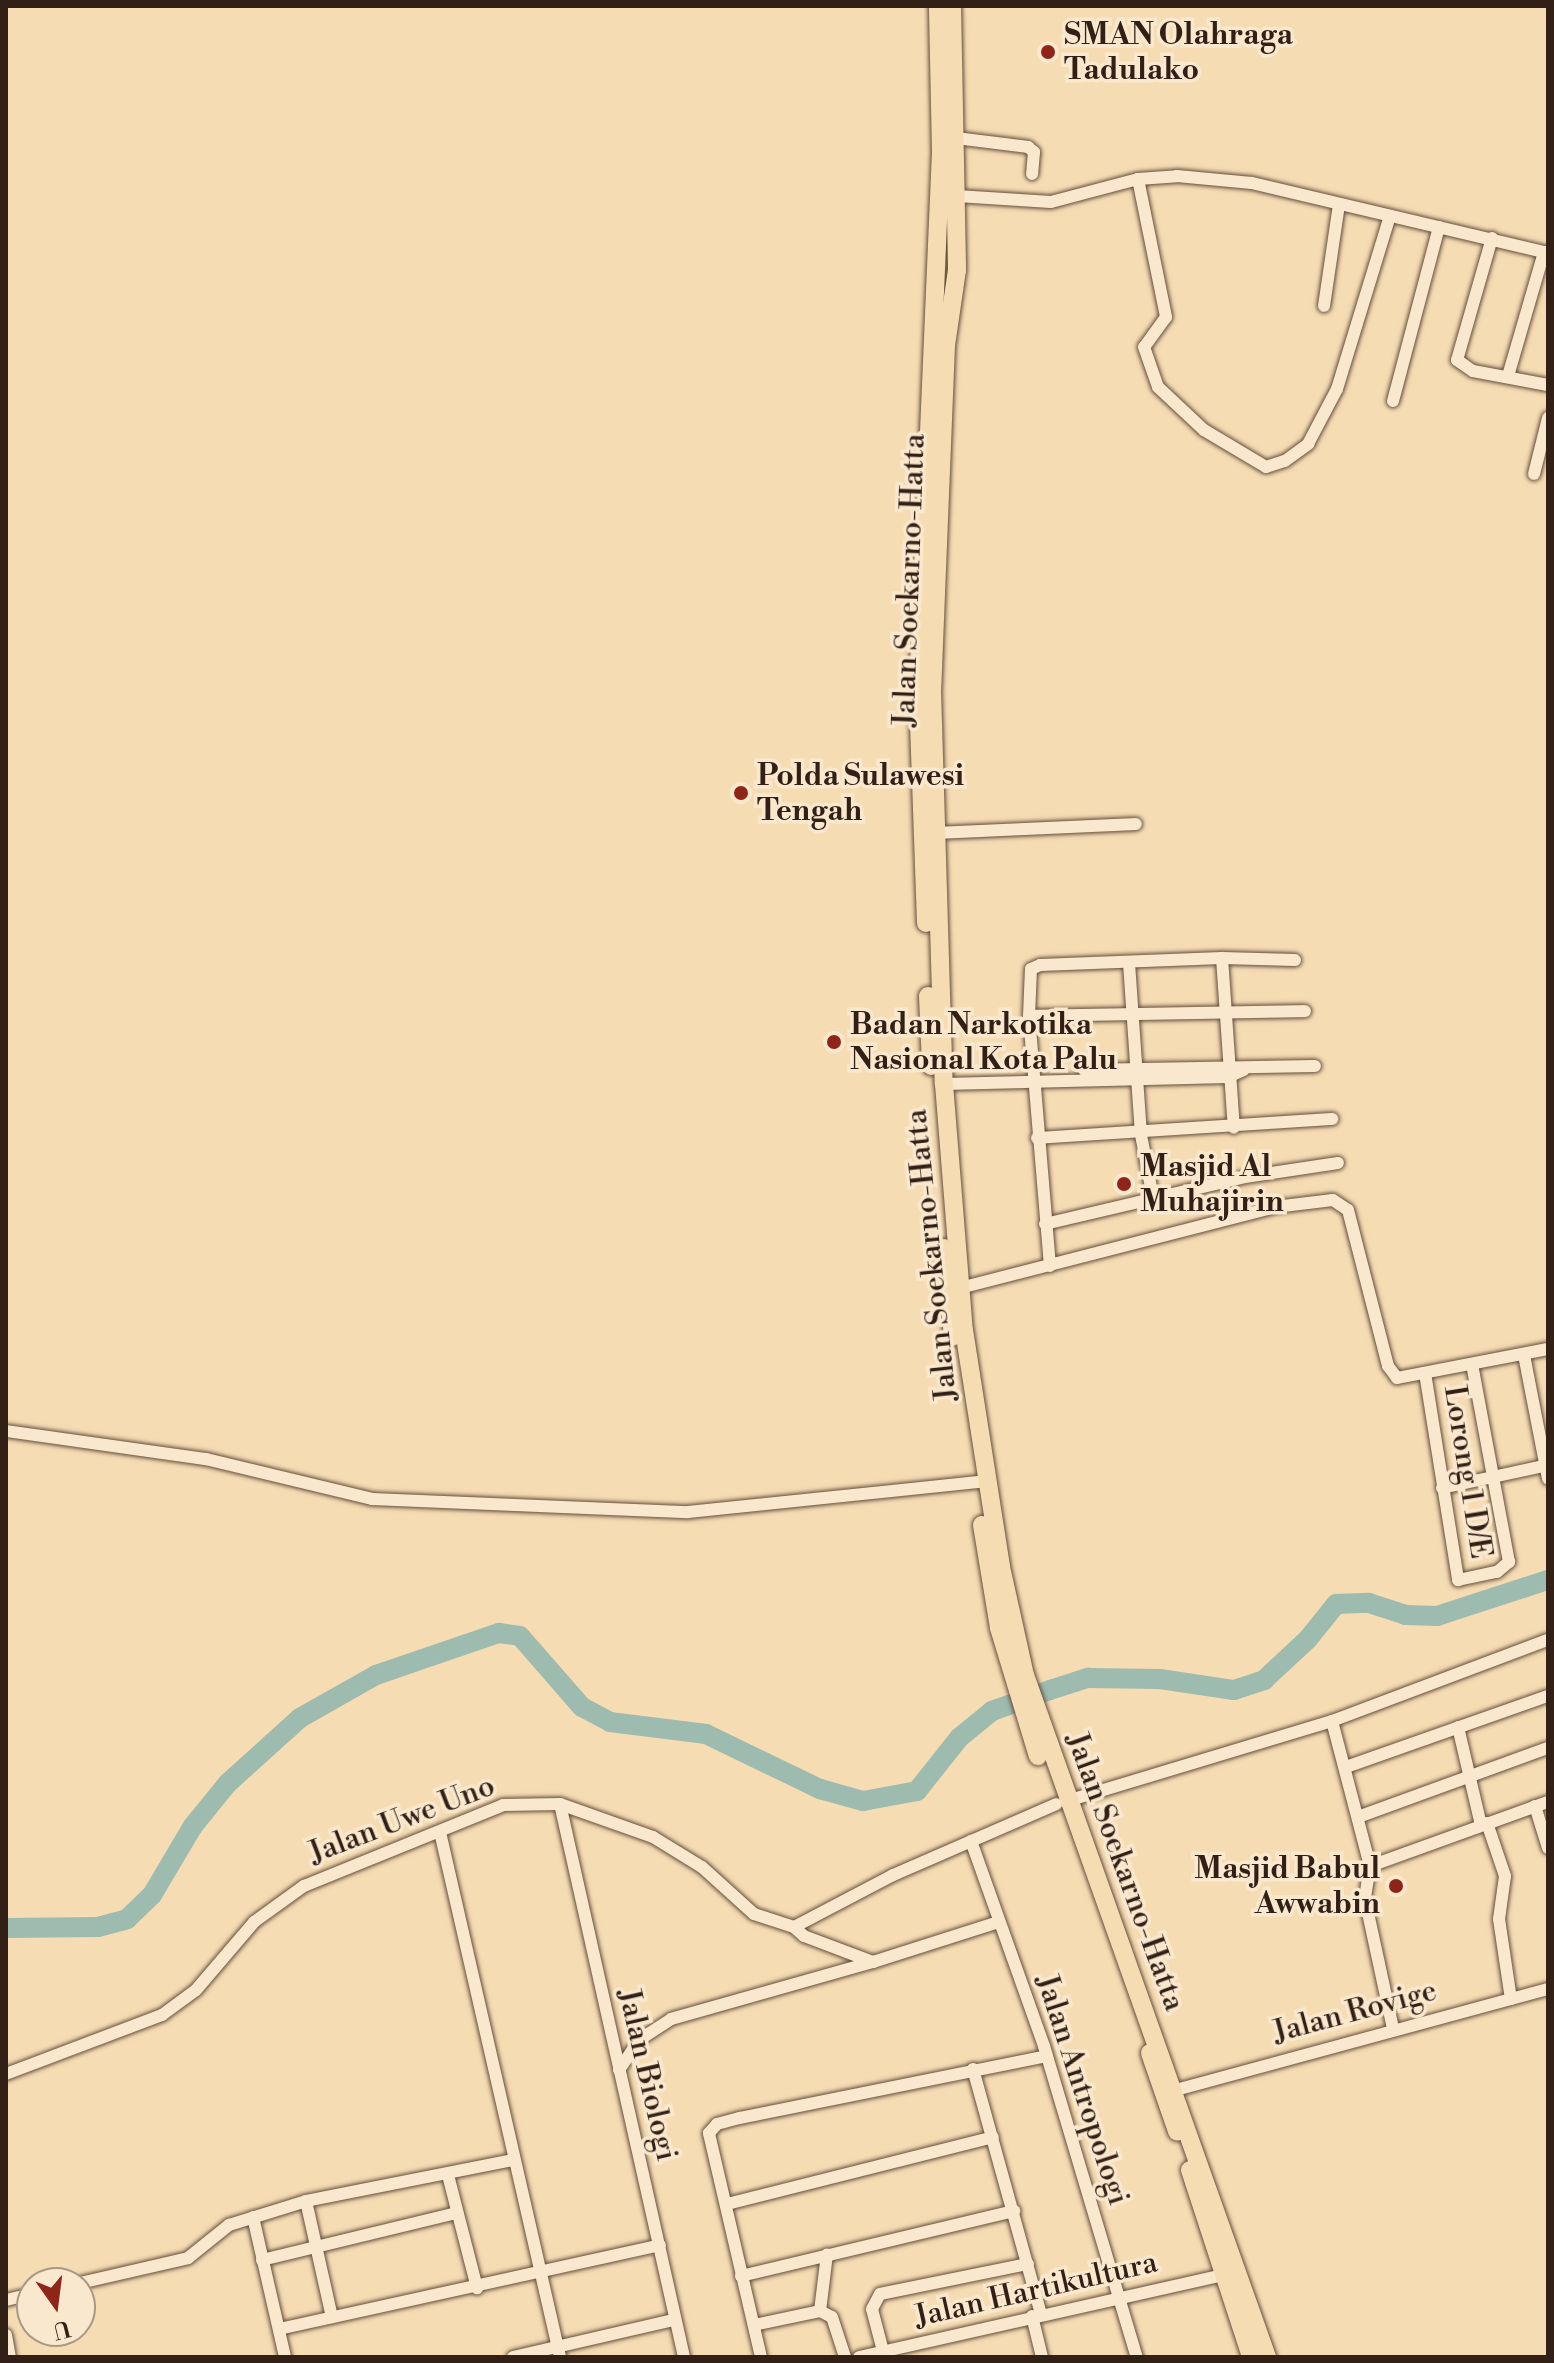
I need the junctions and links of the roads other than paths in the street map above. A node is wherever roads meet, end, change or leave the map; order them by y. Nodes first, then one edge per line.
1 (938, 6) edge
2 (952, 6) edge
3 (956, 138) junction
4 (1032, 174) dead end
5 (1138, 179) junction
6 (957, 196) junction
7 (1339, 204) junction
8 (1390, 216) junction
9 (1439, 227) junction
10 (1492, 238) junction
11 (1546, 252) edge
12 (1324, 306) dead end
13 (1508, 376) junction
14 (1548, 385) edge
15 (1393, 401) dead end
16 (1548, 418) edge
17 (1534, 474) dead end
18 (933, 484) junction
19 (1136, 824) dead end
20 (936, 833) junction
21 (930, 875) junction
22 (1222, 958) junction
23 (1295, 960) dead end
24 (1129, 963) junction
25 (1305, 1011) dead end
26 (1227, 1014) junction
27 (1029, 1016) junction
28 (1131, 1016) junction
29 (1315, 1066) dead end
30 (1235, 1071) junction
31 (1135, 1074) junction
32 (1030, 1077) junction
33 (944, 1084) junction
34 (1332, 1119) dead end
35 (1234, 1128) junction
36 (1141, 1135) junction
37 (1037, 1138) junction
38 (943, 1150) junction
39 (1338, 1163) dead end
40 (1153, 1198) junction
41 (1045, 1224) junction
42 (1050, 1266) junction
43 (960, 1288) junction
44 (1548, 1349) edge
45 (1524, 1355) junction
46 (1472, 1365) junction
47 (1425, 1373) junction
48 (6, 1431) edge
49 (1547, 1465) edge
50 (1493, 1475) junction
51 (1548, 1479) edge
52 (981, 1482) junction
53 (1442, 1488) junction
54 (1548, 1640) edge
55 (1548, 1696) edge
56 (1332, 1721) junction
57 (1458, 1727) junction
58 (1548, 1748) edge
59 (1346, 1767) junction
60 (1471, 1776) junction
61 (1061, 1802) junction
62 (560, 1804) junction
63 (1542, 1804) edge
64 (1358, 1817) junction
65 (1484, 1824) junction
66 (440, 1832) junction
67 (971, 1841) junction
68 (1548, 1848) edge
69 (1370, 1866) junction
70 (998, 1922) junction
71 (794, 1927) junction
72 (873, 1962) junction
73 (1548, 1989) edge
74 (1511, 1999) junction
75 (1393, 2028) junction
76 (1047, 2056) junction
77 (973, 2069) junction
78 (619, 2070) junction
79 (6, 2074) edge
80 (1176, 2090) junction
81 (993, 2137) junction
82 (1191, 2154) junction
83 (514, 2160) junction
84 (448, 2175) junction
85 (306, 2201) junction
86 (727, 2204) junction
87 (1014, 2211) junction
88 (456, 2213) junction
89 (253, 2217) junction
90 (660, 2245) junction
91 (317, 2247) junction
92 (827, 2254) junction
93 (262, 2260) junction
94 (1028, 2264) junction
95 (540, 2274) junction
96 (1224, 2275) junction
97 (741, 2276) junction
98 (96, 2279) edge
99 (477, 2288) junction
100 (1120, 2297) junction
101 (820, 2311) junction
102 (1036, 2315) junction
103 (332, 2317) junction
104 (673, 2320) junction
105 (754, 2325) junction
106 (279, 2329) junction
107 (6, 2335) edge
108 (558, 2351) edge
109 (883, 2351) junction
110 (10, 2357) edge
111 (285, 2357) edge
112 (513, 2357) edge
113 (684, 2357) edge
114 (761, 2357) edge
115 (845, 2357) edge
116 (859, 2357) edge
117 (1042, 2357) edge
118 (1137, 2357) edge
119 (1251, 2357) edge
120 (1267, 2357) edge

1 - 18 main road, Jalan Soekarno-Hatta
2 - 3 main road, Jalan Soekarno-Hatta
3 - 4 street
3 - 6 main road, Jalan Soekarno-Hatta
5 - 6 street
5 - 7 street
5 - 8 street
6 - 18 main road, Jalan Soekarno-Hatta
7 - 8 street
7 - 12 street
8 - 9 street
9 - 10 street
9 - 15 street
10 - 11 street
10 - 13 street
11 - 13 street
13 - 14 street
16 - 17 street
18 - 20 main road, Jalan Soekarno-Hatta
18 - 21 main road, Jalan Soekarno-Hatta
19 - 20 street
20 - 21 main road, Jalan Soekarno-Hatta
21 - 33 main road, Jalan Soekarno-Hatta
21 - 38 main road, Jalan Soekarno-Hatta
22 - 23 street
22 - 24 street
22 - 26 street
24 - 27 street
24 - 28 street
25 - 26 street
26 - 28 street
26 - 30 street
27 - 28 street
27 - 32 street
28 - 31 street
29 - 30 street
30 - 31 street
30 - 35 street
31 - 32 street
31 - 36 street
32 - 33 street
32 - 37 street
33 - 38 main road, Jalan Soekarno-Hatta
34 - 35 street
35 - 36 street
36 - 37 street
36 - 40 street
37 - 41 street
38 - 43 main road, Jalan Soekarno-Hatta
38 - 52 main road, Jalan Soekarno-Hatta
39 - 40 street
40 - 41 street
41 - 42 street
42 - 43 street
42 - 47 street
43 - 52 main road, Jalan Soekarno-Hatta
44 - 45 street
45 - 46 street
45 - 49 street
46 - 47 street
46 - 50 street
47 - 53 street, Lorong 1 D/E
48 - 52 street
49 - 50 street
49 - 51 street
50 - 53 street
50 - 53 street, Lorong 1 D/E
52 - 61 main road, Jalan Soekarno-Hatta
54 - 56 street
55 - 57 street
56 - 59 street
56 - 61 street
57 - 59 street
57 - 60 street
58 - 60 street
59 - 64 street
60 - 64 street
60 - 65 street
61 - 67 street
61 - 80 main road, Jalan Soekarno-Hatta
61 - 82 main road, Jalan Soekarno-Hatta
62 - 66 street, Jalan Uwe Uno
62 - 71 street, Jalan Uwe Uno
62 - 78 street, Jalan Biologi
63 - 65 street
63 - 68 street
64 - 69 street
65 - 69 street
65 - 74 street
66 - 79 street, Jalan Uwe Uno
66 - 83 street
67 - 70 street, Jalan Antropologi
67 - 71 street
69 - 75 street
70 - 72 street
70 - 76 street, Jalan Antropologi
71 - 72 street, Jalan Uwe Uno
72 - 78 street
73 - 74 street, Jalan Rovige
74 - 75 street, Jalan Rovige
75 - 80 street, Jalan Rovige
76 - 77 street
76 - 100 street, Jalan Antropologi
77 - 81 street
77 - 86 street
78 - 90 street, Jalan Biologi
80 - 82 main road, Jalan Soekarno-Hatta
81 - 86 street
81 - 87 street
82 - 96 main road, Jalan Soekarno-Hatta
82 - 120 main road, Jalan Soekarno-Hatta
83 - 84 street
83 - 95 street
84 - 85 street
84 - 88 street
85 - 89 street
85 - 91 street
86 - 97 street
87 - 92 street
87 - 94 street
88 - 91 street
88 - 99 street
89 - 93 street
89 - 98 street
90 - 95 street
90 - 104 street, Jalan Biologi
91 - 93 street
91 - 103 street
92 - 97 street
92 - 101 street
93 - 106 street
94 - 102 street
94 - 109 street
95 - 99 street
95 - 108 street
96 - 100 street, Jalan Hartikultura
96 - 119 main road, Jalan Soekarno-Hatta
97 - 105 street
99 - 103 street
100 - 102 street, Jalan Hartikultura
100 - 118 street, Jalan Antropologi
101 - 105 street
101 - 115 street
102 - 109 street, Jalan Hartikultura
102 - 117 street
103 - 106 street
104 - 108 street
104 - 113 street, Jalan Biologi
105 - 114 street
106 - 111 street
107 - 110 street
108 - 112 street
109 - 116 street, Jalan Hartikultura

